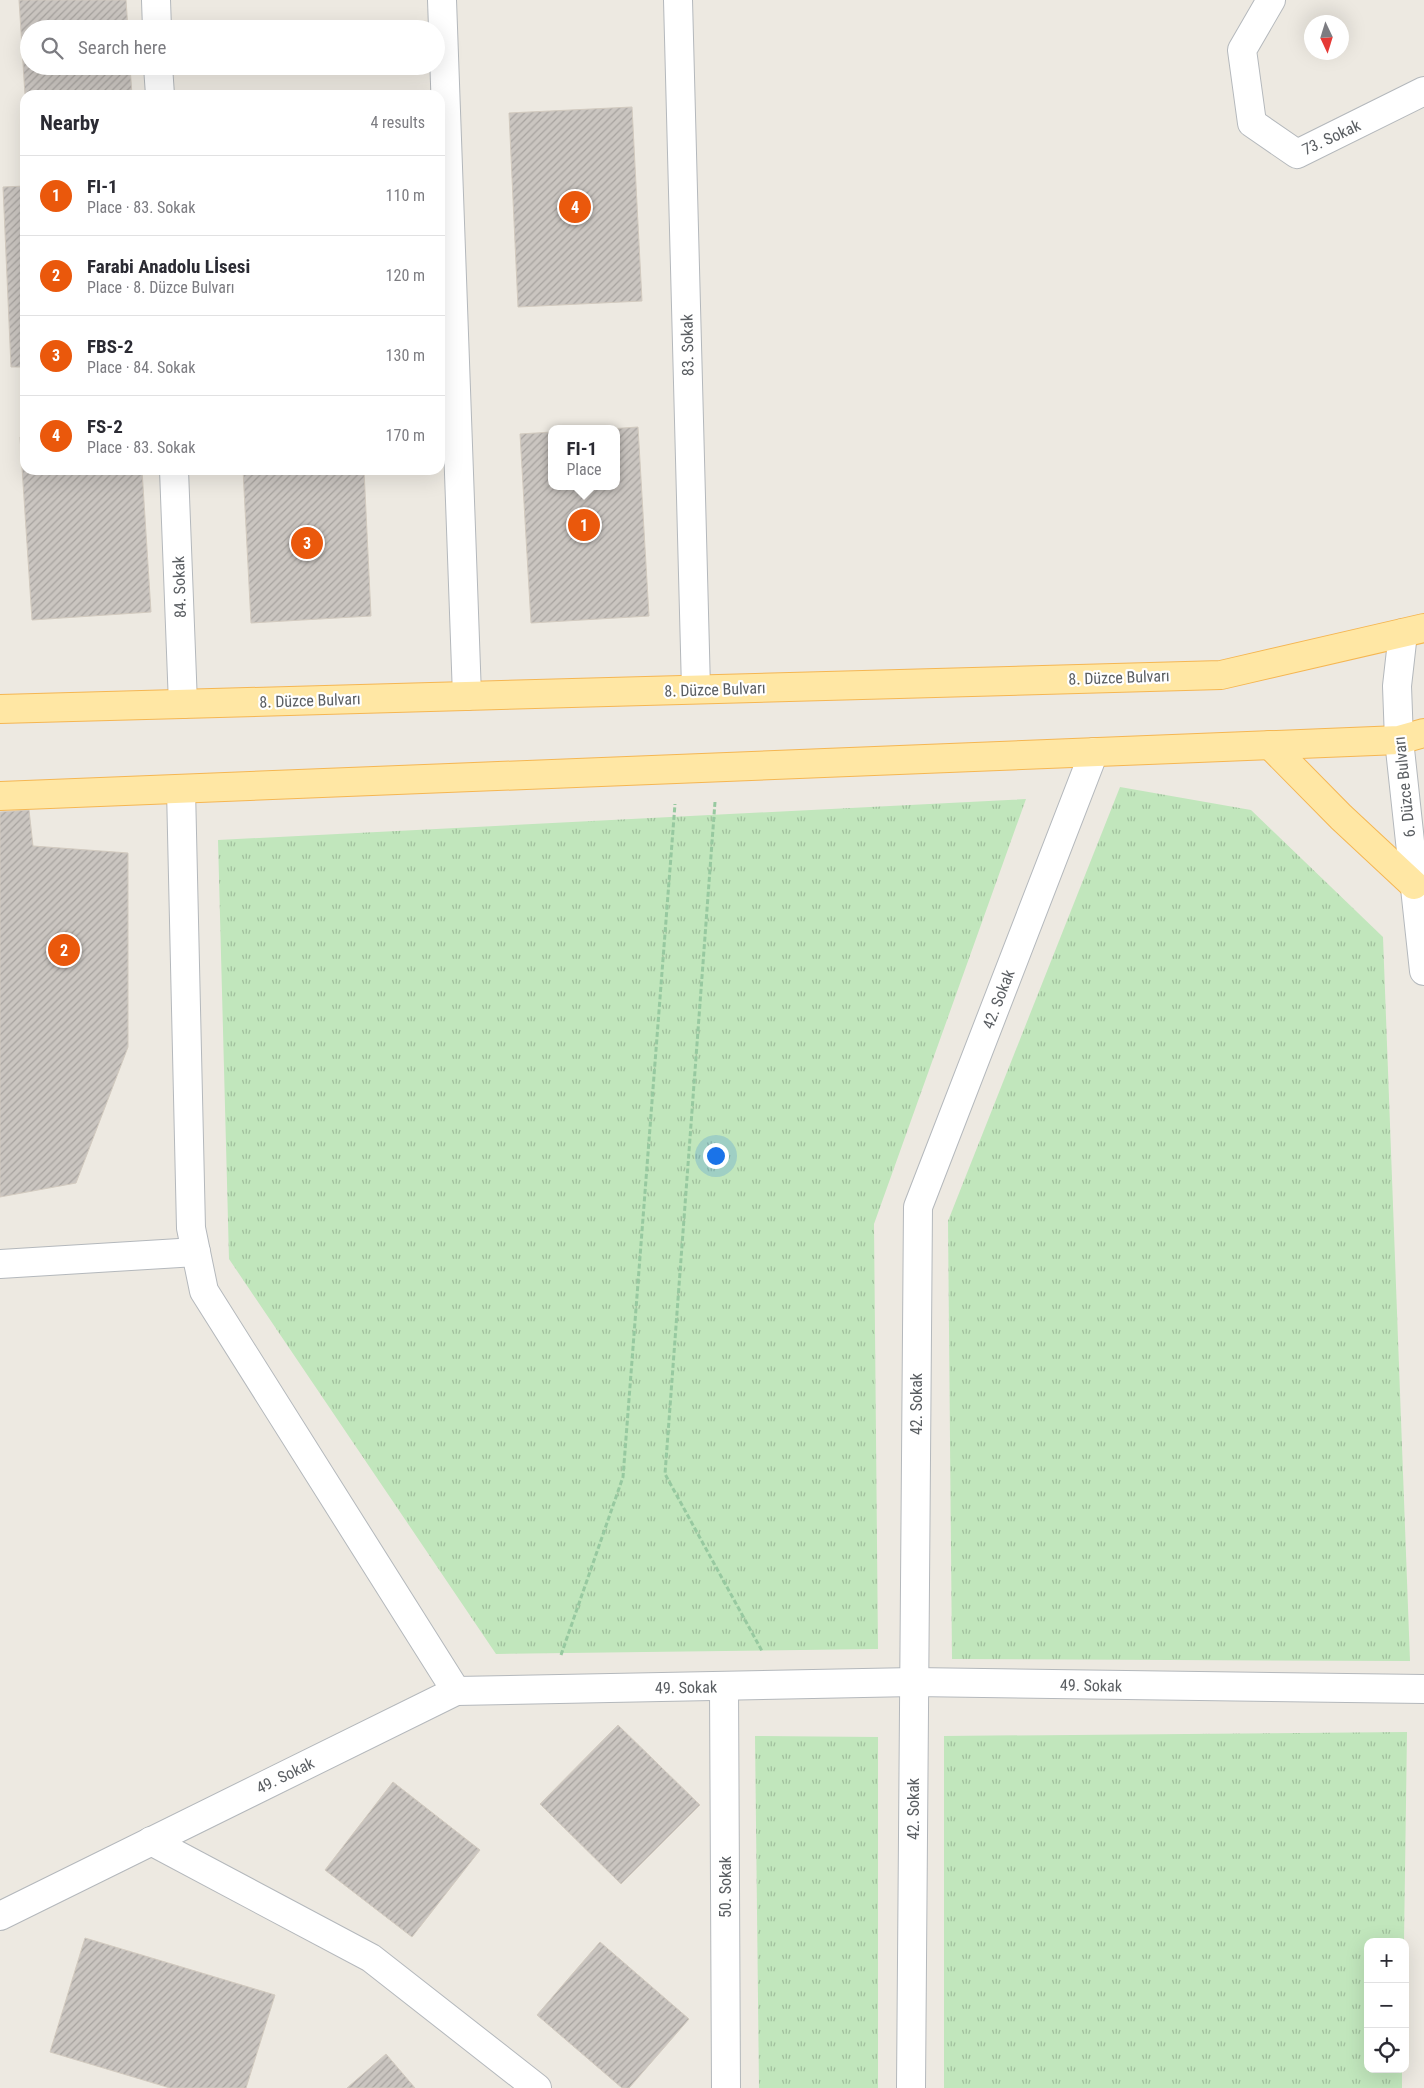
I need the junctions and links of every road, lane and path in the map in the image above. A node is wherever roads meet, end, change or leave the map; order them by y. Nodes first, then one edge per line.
1 (156, 0) edge
2 (442, 0) edge
3 (678, 0) edge
4 (1271, 0) edge
5 (157, 20) edge
6 (443, 20) edge
7 (159, 75) edge
8 (445, 75) edge
9 (160, 90) edge
10 (1424, 91) edge
11 (174, 475) edge
12 (1414, 631) edge
13 (696, 689) junction
14 (467, 696) junction
15 (183, 704) junction
16 (0, 709) edge
17 (1411, 736) edge
18 (1270, 745) junction
19 (1094, 752) junction
20 (717, 767) junction
21 (678, 769) junction
22 (182, 789) junction
23 (0, 796) edge
24 (1414, 885) junction
25 (1424, 971) edge
26 (196, 1252) junction
27 (0, 1264) edge
28 (914, 1682) junction
29 (780, 1685) junction
30 (724, 1686) junction
31 (549, 1689) junction
32 (1424, 1689) edge
33 (456, 1691) junction
34 (152, 1841) junction
35 (0, 1916) edge
36 (537, 2088) edge
37 (726, 2088) edge
38 (912, 2088) edge

1 - 5 street
2 - 6 street
3 - 13 street, 83. Sokak
4 - 10 street, 73. Sokak
7 - 9 street
8 - 14 street
11 - 15 street, 84. Sokak
12 - 13 main road, 8. Düzce Bulvarı
12 - 17 street, 6. Düzce Bulvarı
13 - 14 main road, 8. Düzce Bulvarı
14 - 15 main road, 8. Düzce Bulvarı
15 - 16 main road, 8. Düzce Bulvarı
17 - 18 main road
17 - 24 street, 6. Düzce Bulvarı
18 - 19 main road
18 - 24 main road
19 - 20 main road
19 - 28 street, 42. Sokak
20 - 21 main road
20 - 29 path
21 - 22 main road
21 - 31 path
22 - 23 main road
22 - 26 street
24 - 25 street, 6. Düzce Bulvarı
26 - 27 street
26 - 33 street
28 - 29 street, 49. Sokak
28 - 32 street, 49. Sokak
28 - 38 street, 42. Sokak
29 - 30 street, 49. Sokak
30 - 31 street, 49. Sokak
30 - 37 street, 50. Sokak
31 - 33 street, 49. Sokak
33 - 34 street, 49. Sokak
34 - 35 street, 49. Sokak
34 - 36 street

